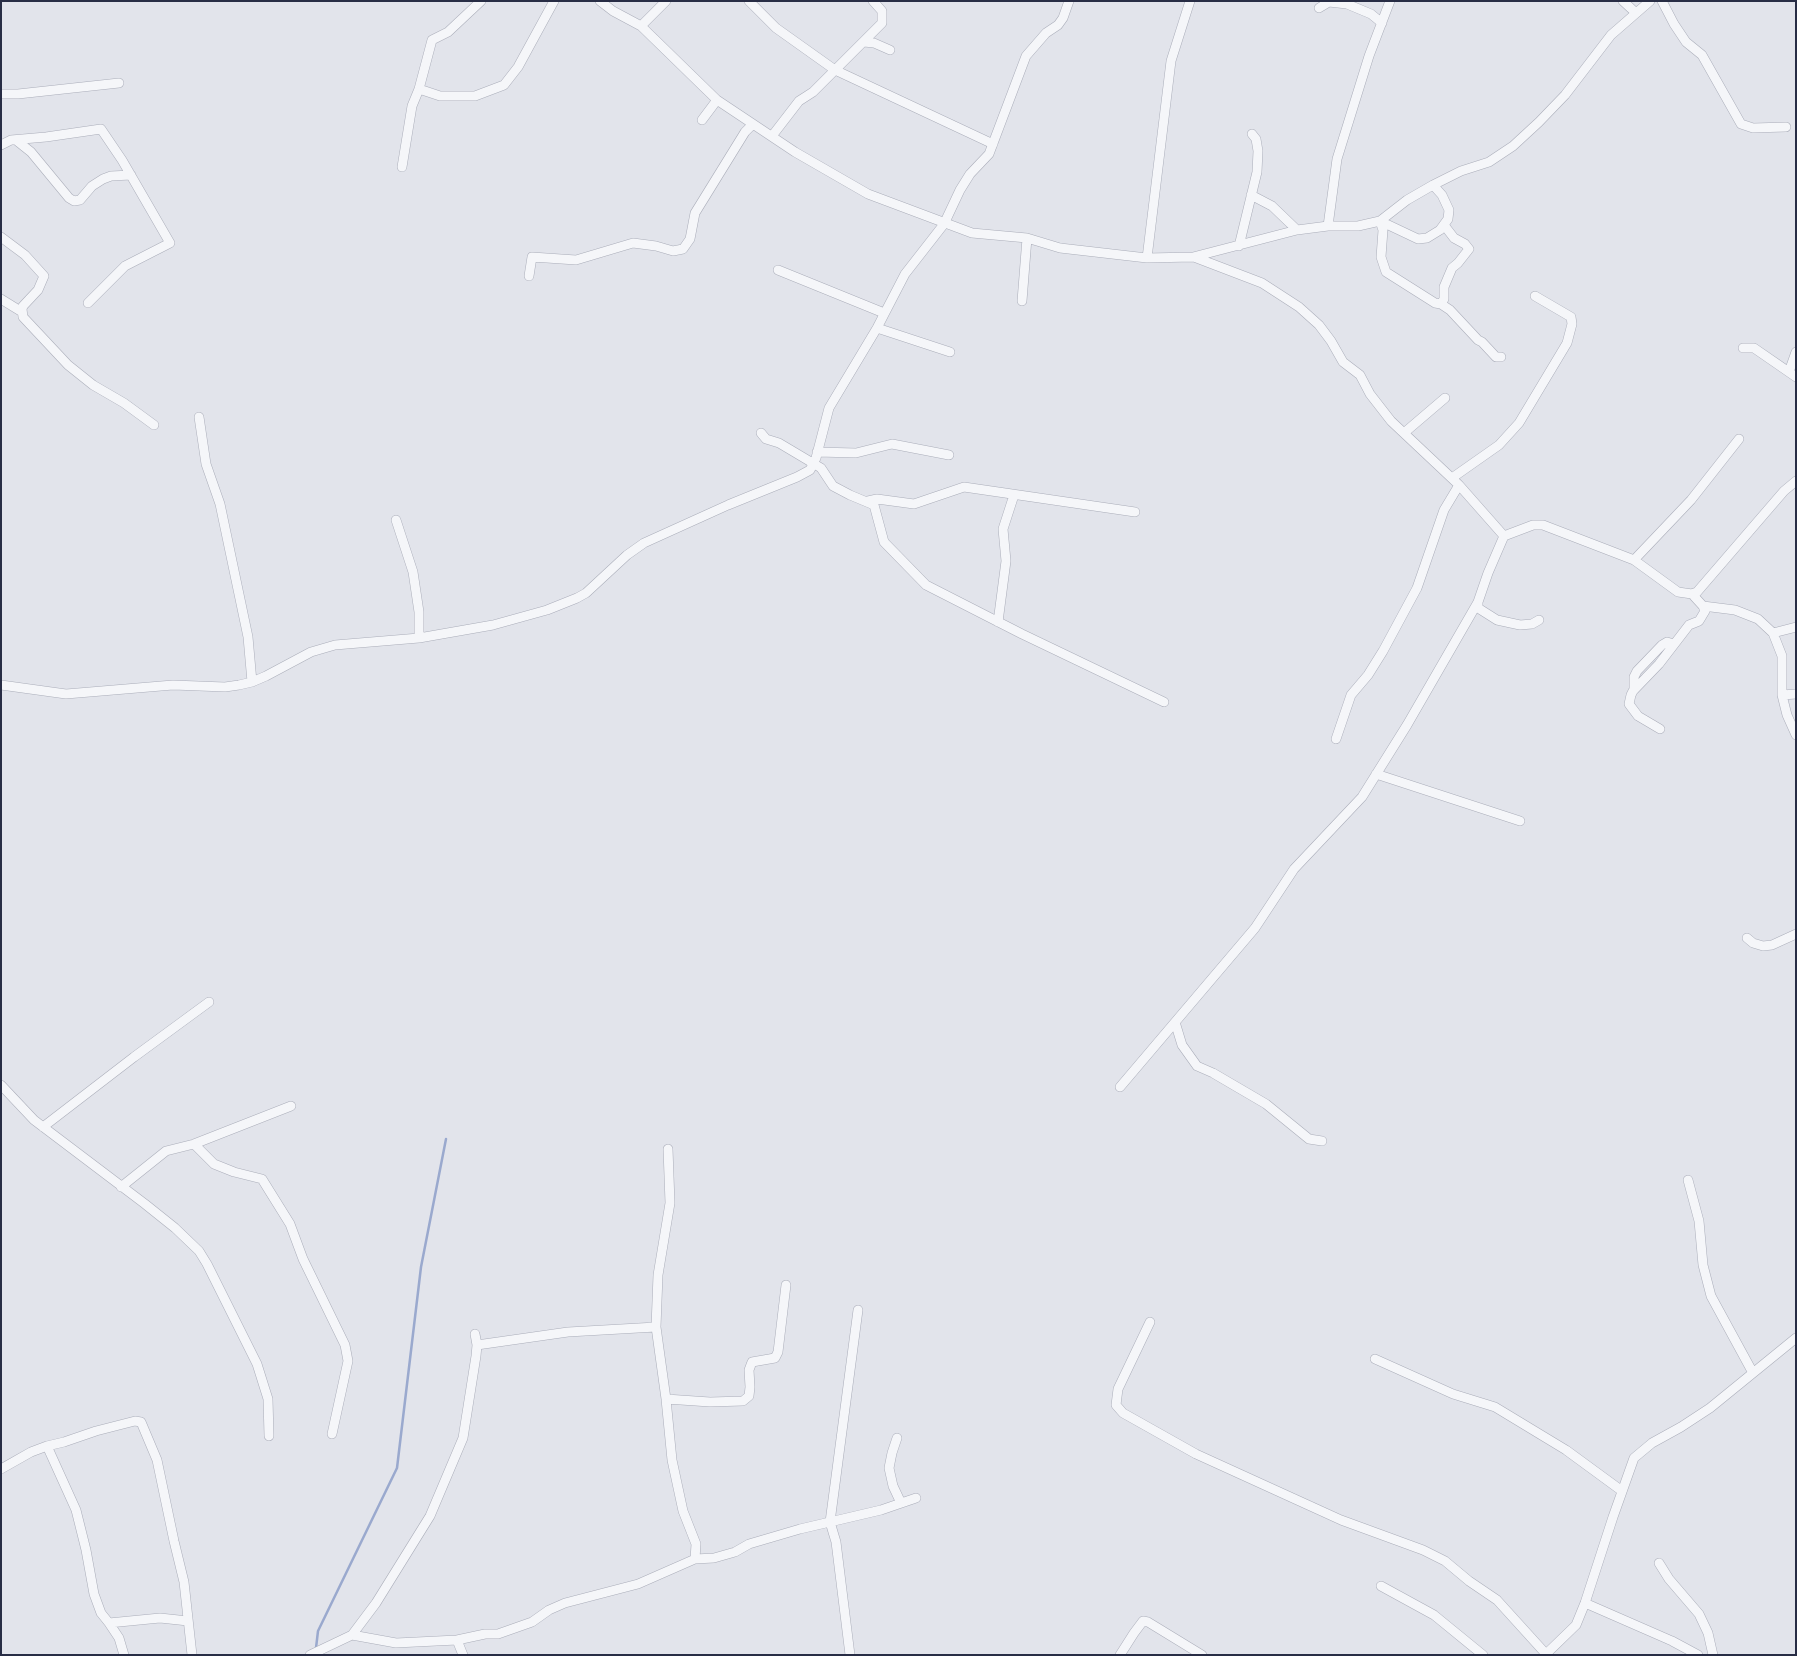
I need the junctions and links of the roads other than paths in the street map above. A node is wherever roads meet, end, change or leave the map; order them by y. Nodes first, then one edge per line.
1 (481, 1) edge
2 (554, 1) edge
3 (600, 1) edge
4 (666, 1) edge
5 (749, 1) edge
6 (873, 1) edge
7 (1069, 1) edge
8 (1190, 1) edge
9 (1390, 1) edge
10 (1623, 1) edge
11 (1650, 1) edge
12 (1662, 1) edge
13 (1319, 8) dead end
14 (1636, 13) junction
15 (1382, 23) junction
16 (641, 26) junction
17 (864, 42) junction
18 (890, 50) dead end
19 (835, 70) junction
20 (119, 83) dead end
21 (419, 89) junction
22 (1, 94) edge
23 (717, 100) junction
24 (702, 120) dead end
25 (753, 124) junction
26 (1786, 127) dead end
27 (1252, 134) dead end
28 (772, 136) junction
29 (16, 140) junction
30 (993, 144) junction
31 (1, 146) edge
32 (402, 167) dead end
33 (131, 175) junction
34 (1433, 185) junction
35 (1251, 195) junction
36 (1380, 221) junction
37 (944, 224) junction
38 (1444, 224) junction
39 (1328, 226) junction
40 (1297, 230) junction
41 (1, 237) edge
42 (1027, 238) junction
43 (1239, 246) junction
44 (1194, 257) junction
45 (1147, 258) junction
46 (778, 270) dead end
47 (529, 276) dead end
48 (1536, 296) dead end
49 (1, 299) edge
50 (1022, 301) dead end
51 (88, 303) dead end
52 (1441, 304) junction
53 (22, 312) junction
54 (884, 313) junction
55 (876, 328) junction
56 (1743, 348) dead end
57 (950, 352) dead end
58 (1796, 352) edge
59 (1501, 357) dead end
60 (1793, 374) edge
61 (1444, 398) dead end
62 (199, 416) dead end
63 (154, 425) dead end
64 (761, 433) dead end
65 (1404, 433) junction
66 (1739, 439) dead end
67 (817, 452) junction
68 (949, 455) dead end
69 (812, 464) junction
70 (1452, 478) junction
71 (1796, 481) edge
72 (1459, 485) junction
73 (1014, 495) junction
74 (868, 501) junction
75 (1135, 512) dead end
76 (396, 520) dead end
77 (1504, 536) junction
78 (1634, 560) junction
79 (1692, 594) junction
80 (1478, 602) junction
81 (1703, 606) junction
82 (1539, 620) dead end
83 (998, 622) junction
84 (1796, 627) edge
85 (1773, 633) junction
86 (419, 638) junction
87 (252, 682) junction
88 (1, 685) edge
89 (1796, 694) edge
90 (1782, 695) junction
91 (1164, 702) dead end
92 (1791, 715) edge
93 (1660, 729) dead end
94 (1796, 735) edge
95 (1336, 739) dead end
96 (1376, 774) junction
97 (1520, 821) dead end
98 (1796, 934) edge
99 (1747, 938) dead end
100 (209, 1002) dead end
101 (1175, 1022) junction
102 (1, 1085) edge
103 (1120, 1087) dead end
104 (291, 1106) dead end
105 (43, 1127) junction
106 (1322, 1141) dead end
107 (194, 1144) junction
108 (668, 1148) dead end
109 (1688, 1180) dead end
110 (121, 1186) junction
111 (786, 1285) dead end
112 (858, 1310) dead end
113 (1150, 1322) dead end
114 (656, 1327) junction
115 (475, 1334) dead end
116 (1796, 1338) edge
117 (477, 1345) junction
118 (1374, 1359) dead end
119 (1753, 1373) junction
120 (666, 1399) junction
121 (332, 1434) dead end
122 (269, 1436) dead end
123 (897, 1438) dead end
124 (47, 1446) junction
125 (1, 1469) edge
126 (1622, 1492) junction
127 (916, 1498) dead end
128 (901, 1503) junction
129 (830, 1522) junction
130 (695, 1560) junction
131 (1659, 1563) dead end
132 (1381, 1586) dead end
133 (1586, 1602) junction
134 (188, 1621) junction
135 (109, 1623) junction
136 (352, 1635) junction
137 (457, 1640) junction
138 (1546, 1654) edge
139 (124, 1655) edge
140 (192, 1655) edge
141 (310, 1655) edge
142 (463, 1655) edge
143 (850, 1655) edge
144 (1120, 1655) edge
145 (1202, 1655) edge
146 (1483, 1655) edge
147 (1698, 1655) edge
148 (1713, 1655) edge

1 - 21 street
2 - 21 street
3 - 16 street
4 - 16 street
5 - 19 street
6 - 17 street
7 - 30 street
8 - 45 street
9 - 15 street
10 - 14 street
11 - 14 street
12 - 26 street
13 - 15 street
14 - 34 street
15 - 39 street
16 - 23 street
17 - 18 street
17 - 19 street
19 - 28 street
19 - 30 street
20 - 22 street
21 - 32 street
23 - 24 street
23 - 25 street
25 - 28 street
25 - 47 street
27 - 35 street
28 - 37 street
29 - 31 street
29 - 33 street
29 - 33 street
30 - 37 street
33 - 51 street
34 - 36 street
34 - 38 street
35 - 40 street
35 - 43 street
36 - 38 street
36 - 39 street
36 - 52 street
37 - 42 street
37 - 54 street
38 - 52 street
39 - 40 street
40 - 43 street
41 - 53 street
42 - 45 street
42 - 50 street
43 - 44 street
44 - 45 street
44 - 65 street
46 - 54 street
48 - 70 street
49 - 53 street
52 - 59 street
53 - 63 street
54 - 55 street
55 - 57 street
55 - 67 street
56 - 60 street
58 - 60 street
61 - 65 street
62 - 87 street
64 - 69 street
65 - 70 street
66 - 78 street
67 - 68 street
67 - 69 street
69 - 74 street
69 - 86 street
70 - 72 street
71 - 79 street
72 - 77 street
72 - 95 street
73 - 74 street
73 - 75 street
73 - 83 street
74 - 83 street
76 - 86 street
77 - 78 street
77 - 80 street
78 - 79 street
79 - 81 street
80 - 82 street
80 - 96 street
81 - 85 street
81 - 93 street
83 - 91 street
84 - 85 street
85 - 90 street
86 - 87 street
87 - 88 street
89 - 90 street
90 - 92 street
92 - 94 street
96 - 97 street
96 - 101 street
98 - 99 street
100 - 105 street
101 - 103 street
101 - 106 street
102 - 105 street
104 - 107 street
105 - 110 street
107 - 110 street
107 - 121 street
108 - 114 street
109 - 119 street
110 - 122 street
111 - 120 street
112 - 129 street
113 - 138 street
114 - 117 street
114 - 120 street
115 - 117 street
116 - 119 street
117 - 136 street
118 - 126 street
119 - 126 street
120 - 130 street
123 - 128 street
124 - 125 street
124 - 134 street
124 - 135 street
126 - 133 street
127 - 128 street
128 - 129 street
129 - 130 street
129 - 143 street
130 - 137 street
131 - 148 street
132 - 146 street
133 - 138 street
133 - 147 street
134 - 135 street
134 - 140 street
135 - 139 street
136 - 137 street
136 - 141 street
137 - 142 street
144 - 145 street

